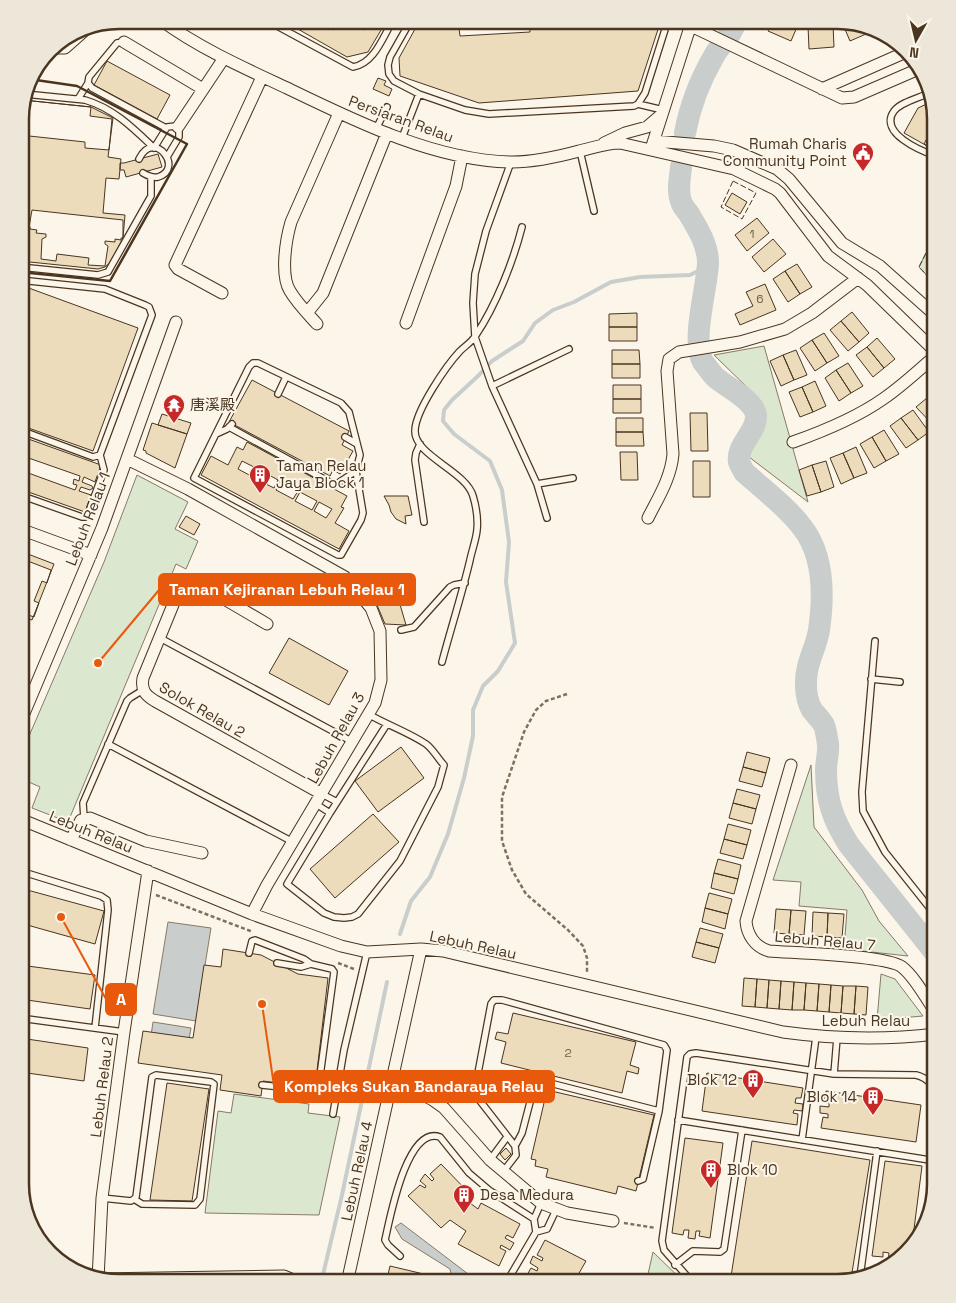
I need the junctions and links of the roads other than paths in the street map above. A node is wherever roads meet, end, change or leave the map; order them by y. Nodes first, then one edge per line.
1 (176, 29) edge
2 (283, 29) edge
3 (388, 29) edge
4 (406, 29) edge
5 (665, 29) edge
6 (689, 29) edge
7 (701, 29) edge
8 (124, 42) joint
9 (224, 58) junction
10 (891, 59) edge
11 (913, 71) edge
12 (262, 77) junction
13 (88, 83) junction
14 (203, 89) junction
15 (822, 89) junction
16 (419, 94) junction
17 (32, 95) edge
18 (924, 95) edge
19 (78, 99) junction
20 (638, 104) junction
21 (387, 108) dead end
22 (663, 112) junction
23 (339, 113) junction
24 (166, 128) junction
25 (178, 128) junction
26 (382, 131) junction
27 (402, 138) junction
28 (652, 145) junction
29 (598, 146) junction
30 (154, 148) junction
31 (580, 151) junction
32 (927, 152) edge
33 (462, 156) junction
34 (168, 157) junction
35 (139, 159) dead end
36 (511, 162) junction
37 (143, 173) dead end
38 (151, 177) junction
39 (594, 211) dead end
40 (522, 227) dead end
41 (29, 268) edge
42 (858, 278) junction
43 (29, 280) edge
44 (222, 293) dead end
45 (927, 308) edge
46 (307, 313) junction
47 (176, 322) dead end
48 (406, 323) dead end
49 (317, 324) dead end
50 (475, 337) junction
51 (927, 344) edge
52 (569, 349) dead end
53 (927, 362) edge
54 (286, 376) junction
55 (492, 386) junction
56 (278, 394) dead end
57 (29, 433) edge
58 (216, 434) junction
59 (345, 438) dead end
60 (793, 442) dead end
61 (357, 444) junction
62 (420, 444) junction
63 (100, 455) junction
64 (127, 459) junction
65 (356, 471) junction
66 (194, 478) junction
67 (573, 478) dead end
68 (537, 484) junction
69 (188, 489) junction
70 (29, 498) edge
71 (547, 518) dead end
72 (648, 518) dead end
73 (424, 522) dead end
74 (29, 532) edge
75 (91, 555) junction
76 (464, 583) junction
77 (267, 624) dead end
78 (402, 630) dead end
79 (160, 638) junction
80 (875, 641) dead end
81 (442, 662) dead end
82 (871, 679) junction
83 (900, 682) dead end
84 (143, 690) junction
85 (29, 702) edge
86 (368, 714) junction
87 (387, 724) junction
88 (353, 742) junction
89 (108, 744) junction
90 (791, 765) dead end
91 (319, 799) junction
92 (337, 802) junction
93 (330, 812) junction
94 (84, 818) junction
95 (29, 823) edge
96 (71, 840) junction
97 (293, 842) junction
98 (202, 853) dead end
99 (148, 871) junction
100 (29, 874) edge
101 (927, 905) edge
102 (252, 914) junction
103 (421, 949) junction
104 (366, 952) junction
105 (249, 953) dead end
106 (276, 963) dead end
107 (311, 964) junction
108 (927, 1000) edge
109 (29, 1019) edge
110 (95, 1028) junction
111 (124, 1032) junction
112 (927, 1035) edge
113 (816, 1036) junction
114 (837, 1038) junction
115 (812, 1071) junction
116 (834, 1074) junction
117 (927, 1080) edge
118 (391, 1084) junction
119 (262, 1085) dead end
120 (318, 1091) junction
121 (336, 1093) junction
122 (659, 1111) junction
123 (333, 1114) dead end
124 (678, 1120) junction
125 (742, 1130) junction
126 (507, 1136) junction
127 (802, 1140) junction
128 (515, 1146) junction
129 (877, 1151) junction
130 (927, 1159) edge
131 (490, 1160) junction
132 (503, 1172) junction
133 (638, 1181) dead end
134 (102, 1198) junction
135 (134, 1199) junction
136 (541, 1203) junction
137 (556, 1210) junction
138 (534, 1219) junction
139 (613, 1221) road end
140 (536, 1232) junction
141 (400, 1256) dead end
142 (675, 1264) junction
143 (861, 1271) edge
144 (98, 1272) edge
145 (350, 1274) edge
146 (511, 1274) edge
147 (684, 1274) edge

1 - 9 street, Persiaran Relau
2 - 3 lane
4 - 16 lane
5 - 20 lane
6 - 22 street
7 - 15 street
8 - 13 lane
8 - 14 street
9 - 12 street, Persiaran Relau
9 - 14 street
10 - 15 street
11 - 15 street
12 - 23 street, Persiaran Relau
12 - 44 street
13 - 19 lane
13 - 24 lane
14 - 25 street
16 - 20 lane
16 - 27 lane
17 - 19 lane
18 - 32 lane
19 - 30 lane
20 - 22 lane
21 - 26 lane
22 - 28 street
22 - 29 street
23 - 26 street, Persiaran Relau
23 - 46 street
24 - 25 lane
24 - 30 lane
25 - 34 lane
26 - 27 street, Persiaran Relau
26 - 46 street
27 - 33 street, Persiaran Relau
28 - 29 street, Persiaran Relau
28 - 42 street
28 - 45 street
29 - 31 street, Persiaran Relau
30 - 34 lane
30 - 35 lane
31 - 36 street, Persiaran Relau
31 - 39 lane
33 - 36 street, Persiaran Relau
33 - 48 street
34 - 38 lane
36 - 50 lane
37 - 38 lane
38 - 41 lane
40 - 50 lane
42 - 51 street
42 - 72 street
43 - 63 lane
46 - 49 street
47 - 64 street, Lebuh Relau 1
50 - 55 lane
50 - 62 lane
52 - 55 lane
53 - 60 street
54 - 56 lane
54 - 58 lane
54 - 61 lane
55 - 68 lane
57 - 63 lane
58 - 65 lane
58 - 66 lane
59 - 61 lane
61 - 65 lane
62 - 73 lane
62 - 76 lane
63 - 70 lane
64 - 69 street, Lebuh Relau 3
64 - 75 street, Lebuh Relau 1
65 - 66 lane
66 - 69 lane
67 - 68 lane
68 - 71 lane
69 - 86 street, Lebuh Relau 3
74 - 75 street
75 - 85 street, Lebuh Relau 1
76 - 78 lane
76 - 81 lane
77 - 79 street, Solok Relau 2
79 - 84 street, Solok Relau 2
79 - 88 lane
80 - 82 lane
82 - 83 lane
82 - 101 lane
84 - 89 lane
84 - 91 street, Solok Relau 2
86 - 87 lane
86 - 88 street, Lebuh Relau 3
87 - 92 lane
87 - 93 lane
88 - 91 street, Lebuh Relau 3
89 - 94 lane
89 - 97 lane
90 - 108 street, Lebuh Relau 7
91 - 92 lane
91 - 93 lane
91 - 97 street, Lebuh Relau 3
92 - 93 lane
94 - 96 street
94 - 98 street
95 - 96 street, Lebuh Relau
96 - 99 street, Lebuh Relau
97 - 102 street, Lebuh Relau 3
99 - 102 street, Lebuh Relau
99 - 111 street, Lebuh Relau 2
100 - 110 lane
102 - 104 street, Lebuh Relau
103 - 104 street, Lebuh Relau
103 - 113 street, Lebuh Relau
103 - 118 street, Lebuh Relau 4
104 - 121 lane
105 - 107 lane
106 - 107 lane
107 - 120 lane
109 - 110 lane
110 - 111 lane
111 - 134 street, Lebuh Relau 2
112 - 114 street, Lebuh Relau
113 - 114 street, Lebuh Relau
113 - 115 lane
114 - 116 lane
115 - 116 lane
115 - 124 lane
115 - 127 lane
116 - 117 lane
118 - 131 street
118 - 145 street, Lebuh Relau 4
119 - 120 lane
120 - 121 lane
121 - 123 lane
122 - 126 lane
122 - 128 lane
122 - 133 lane
124 - 125 lane
124 - 142 lane
125 - 127 lane
125 - 142 lane
126 - 128 lane
126 - 131 lane
127 - 129 lane
128 - 132 lane
129 - 130 lane
129 - 143 lane
131 - 132 street
132 - 136 street
134 - 135 lane
134 - 144 street, Lebuh Relau 2
135 - 135 lane
136 - 137 street
136 - 138 lane
137 - 139 street
137 - 140 lane
138 - 140 lane
138 - 141 lane
140 - 146 lane
142 - 147 lane

